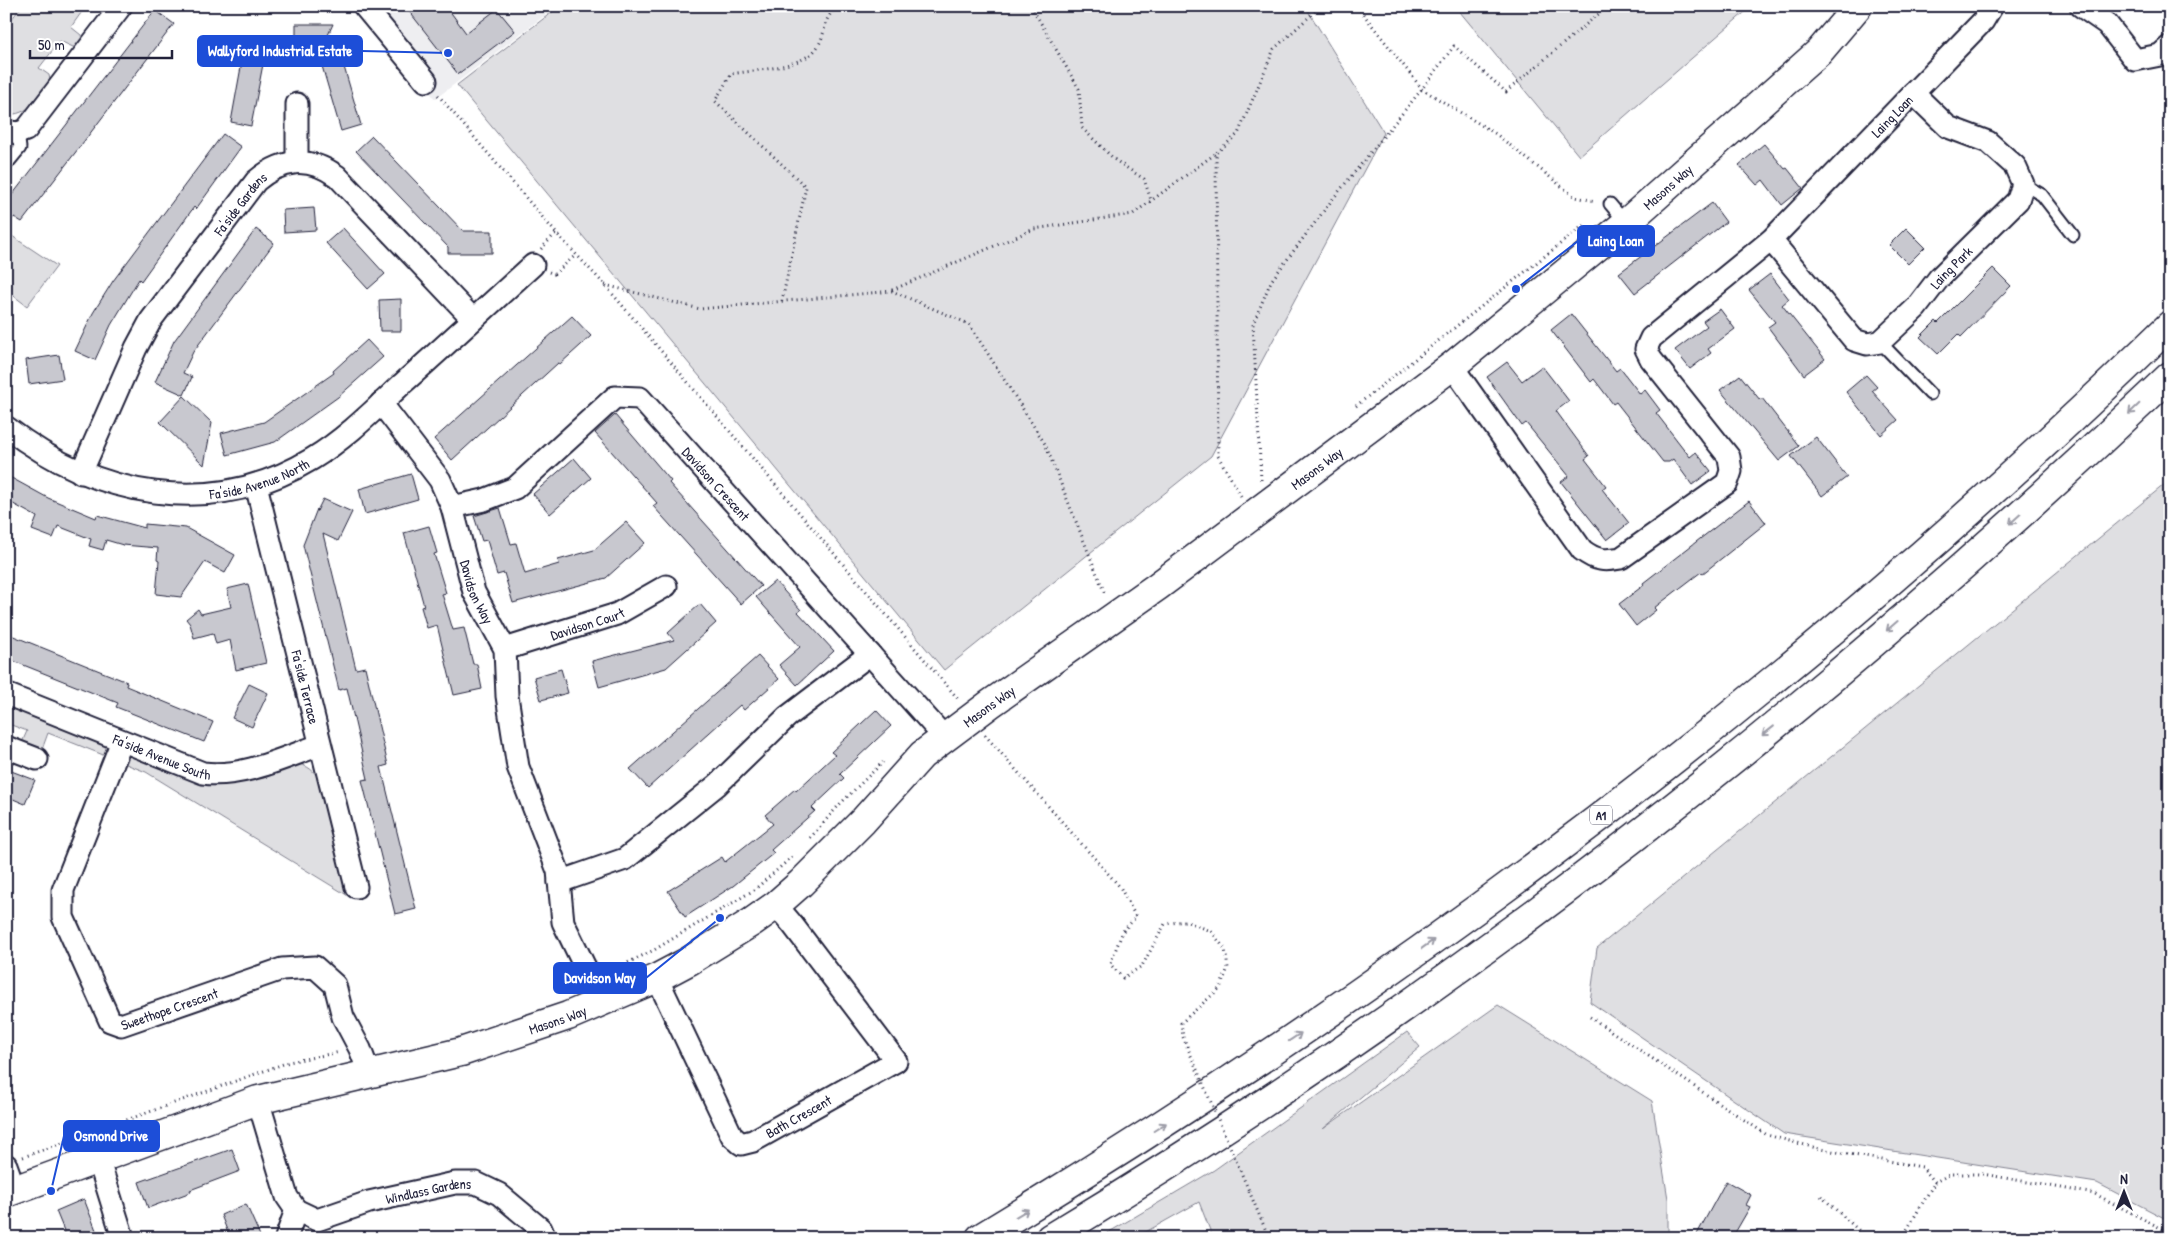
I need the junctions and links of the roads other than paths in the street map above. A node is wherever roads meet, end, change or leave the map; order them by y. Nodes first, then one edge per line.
1 (121, 6) edge
2 (364, 6) edge
3 (1858, 6) edge
4 (1992, 6) edge
5 (2081, 6) edge
6 (2170, 46) edge
7 (426, 81) road end
8 (1913, 93) junction
9 (297, 104) dead end
10 (12, 132) edge
11 (297, 162) junction
12 (6, 166) edge
13 (2023, 184) junction
14 (2073, 234) dead end
15 (1771, 240) junction
16 (533, 265) dead end
17 (473, 319) junction
18 (2170, 325) edge
19 (1880, 342) junction
20 (1452, 366) junction
21 (2170, 376) edge
22 (1930, 394) dead end
23 (381, 403) junction
24 (6, 427) edge
25 (81, 473) junction
26 (256, 485) junction
27 (452, 507) junction
28 (666, 586) dead end
29 (505, 649) junction
30 (870, 654) junction
31 (6, 694) edge
32 (945, 738) junction
33 (122, 741) junction
34 (320, 745) junction
35 (6, 747) edge
36 (37, 759) dead end
37 (559, 882) junction
38 (356, 887) dead end
39 (776, 905) junction
40 (657, 978) junction
41 (597, 993) junction
42 (365, 1061) junction
43 (258, 1100) junction
44 (98, 1158) junction
45 (11, 1177) edge
46 (296, 1210) junction
47 (123, 1238) edge
48 (286, 1238) edge
49 (545, 1238) edge
50 (980, 1238) edge
51 (1050, 1238) edge

1 - 10 street
2 - 7 street
3 - 20 main road, Masons Way
4 - 8 street, Laing Loan
5 - 6 street
8 - 13 street
8 - 15 street, Laing Loan
9 - 11 street
10 - 12 lane
11 - 17 street, Fa'side Gardens
11 - 25 street, Fa'side Gardens
13 - 14 lane
13 - 19 street, Laing Park
15 - 19 street
15 - 20 street, Laing Loan
16 - 17 street, Fa'side Avenue North
17 - 23 street, Fa'side Avenue North
50 -> 18 main road, A1
19 - 22 lane
20 - 32 main road, Masons Way
21 -> 51 main road
23 - 26 street, Fa'side Avenue North
23 - 27 street, Davidson Way
24 - 25 street, Fa'side Avenue North
25 - 26 street, Fa'side Avenue North
26 - 34 street, Fa'side Terrace
27 - 29 street, Davidson Way
27 - 30 street, Davidson Crescent
28 - 29 street, Davidson Court
29 - 37 street, Davidson Way
30 - 32 street, Davidson Crescent
30 - 37 street
31 - 33 street, Fa'side Avenue South
32 - 39 main road, Masons Way
33 - 34 street, Fa'side Avenue South
33 - 42 street, Sweethope Crescent
34 - 38 street, Fa'side Terrace
35 - 36 street
37 - 41 street, Davidson Way
39 - 40 main road, Masons Way
39 - 40 street, Bath Crescent
40 - 41 main road, Masons Way
41 - 42 main road, Masons Way
42 - 43 main road, Masons Way
43 - 44 main road, Masons Way
43 - 46 street
44 - 45 main road, Masons Way
44 - 47 street
46 - 48 street
46 - 49 street, Windlass Gardens

